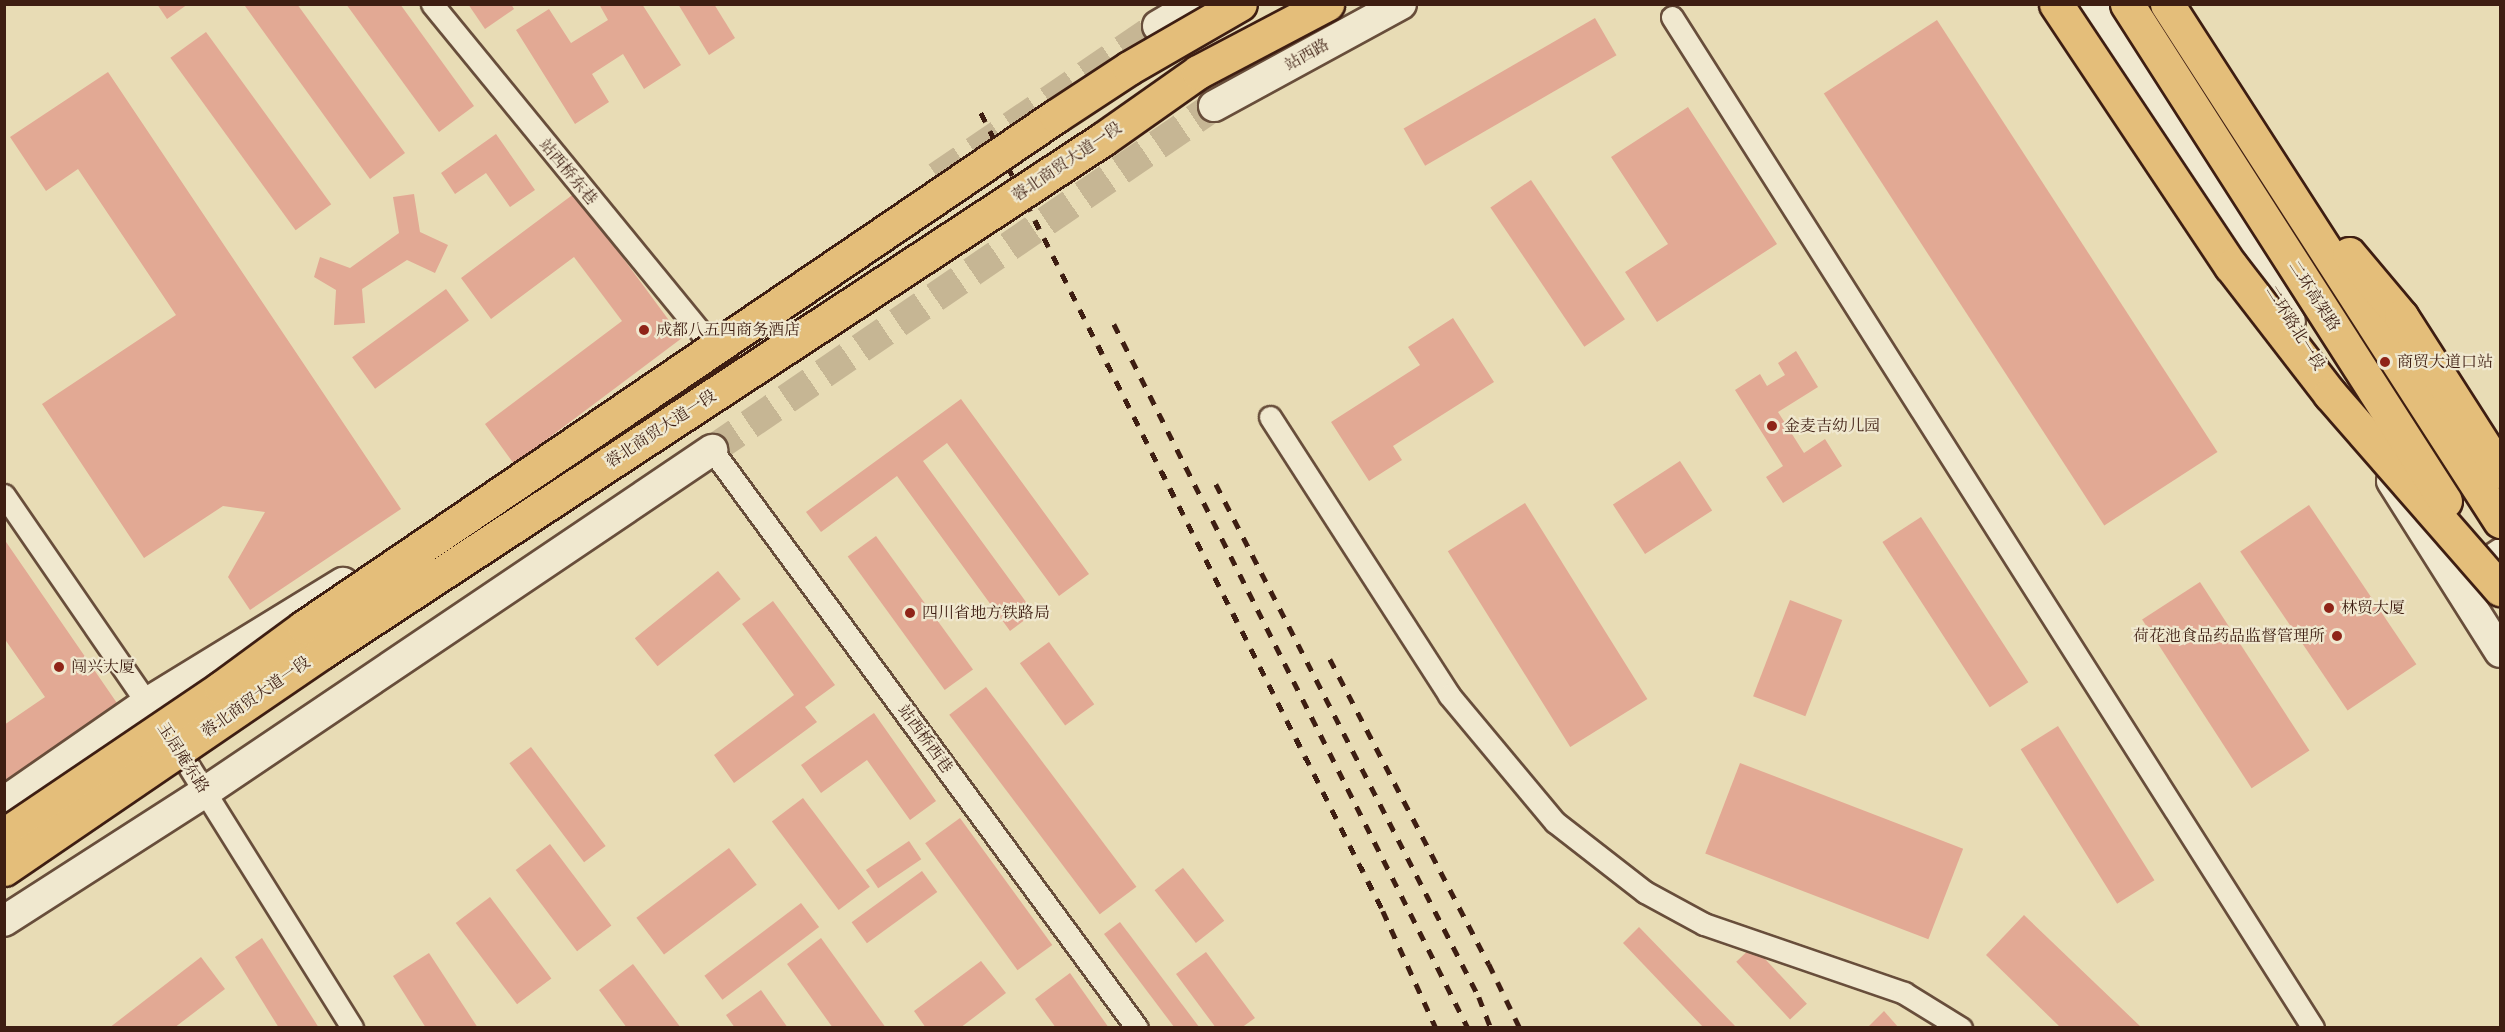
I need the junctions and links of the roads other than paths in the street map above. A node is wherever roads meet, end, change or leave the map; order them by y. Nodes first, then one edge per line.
1 (432, 4) edge
2 (1195, 4) edge
3 (1240, 4) edge
4 (1327, 4) edge
5 (1401, 4) edge
6 (2056, 4) edge
7 (2090, 4) edge
8 (2127, 4) edge
9 (2167, 4) edge
10 (2185, 4) edge
11 (1672, 17) dead end
12 (1158, 26) tunnel mouth
13 (1214, 106) tunnel mouth
14 (2234, 109) junction
15 (2259, 148) junction
16 (706, 339) joint
17 (1270, 417) dead end
18 (712, 450) joint
19 (2500, 471) edge
20 (2500, 494) edge
21 (4, 495) edge
22 (2500, 521) edge
23 (2500, 552) edge
24 (2455, 581) junction
25 (2500, 588) edge
26 (2500, 652) edge
27 (155, 715) junction
28 (205, 792) junction
29 (4, 802) edge
30 (4, 835) edge
31 (4, 869) edge
32 (4, 921) edge
33 (352, 1028) edge
34 (1137, 1028) edge
35 (1961, 1028) edge
36 (2313, 1028) edge

1 - 16 street, 站西桥东巷
2 - 12 main road
3 - 27 highway, 蓉北商贸大道一段, bridge
4 - 31 highway, 蓉北商贸大道一段, bridge
5 - 13 main road, 站西路
6 - 25 highway, bridge
7 - 24 main road, 二环路北一段
8 - 25 highway, 二环高架路, bridge
9 - 14 highway, 二环高架路, bridge
10 - 14 highway, bridge
10 - 20 main road
11 - 36 street
14 - 15 highway, 二环高架路, bridge
15 - 19 highway, bridge
15 - 22 highway, 二环高架路, bridge
16 - 27 main road, 蓉北商贸大道一段
17 - 35 street
18 - 28 main road
18 - 34 street, 站西桥西巷
21 - 27 street, 玉居庵东路
23 - 24 street
24 - 26 main road, 二环路北一段
27 - 28 street, 玉居庵东路
27 - 29 main road, 蓉北商贸大道一段
27 - 30 highway, 蓉北商贸大道一段, bridge
28 - 32 main road
28 - 33 street, 玉居庵东路

